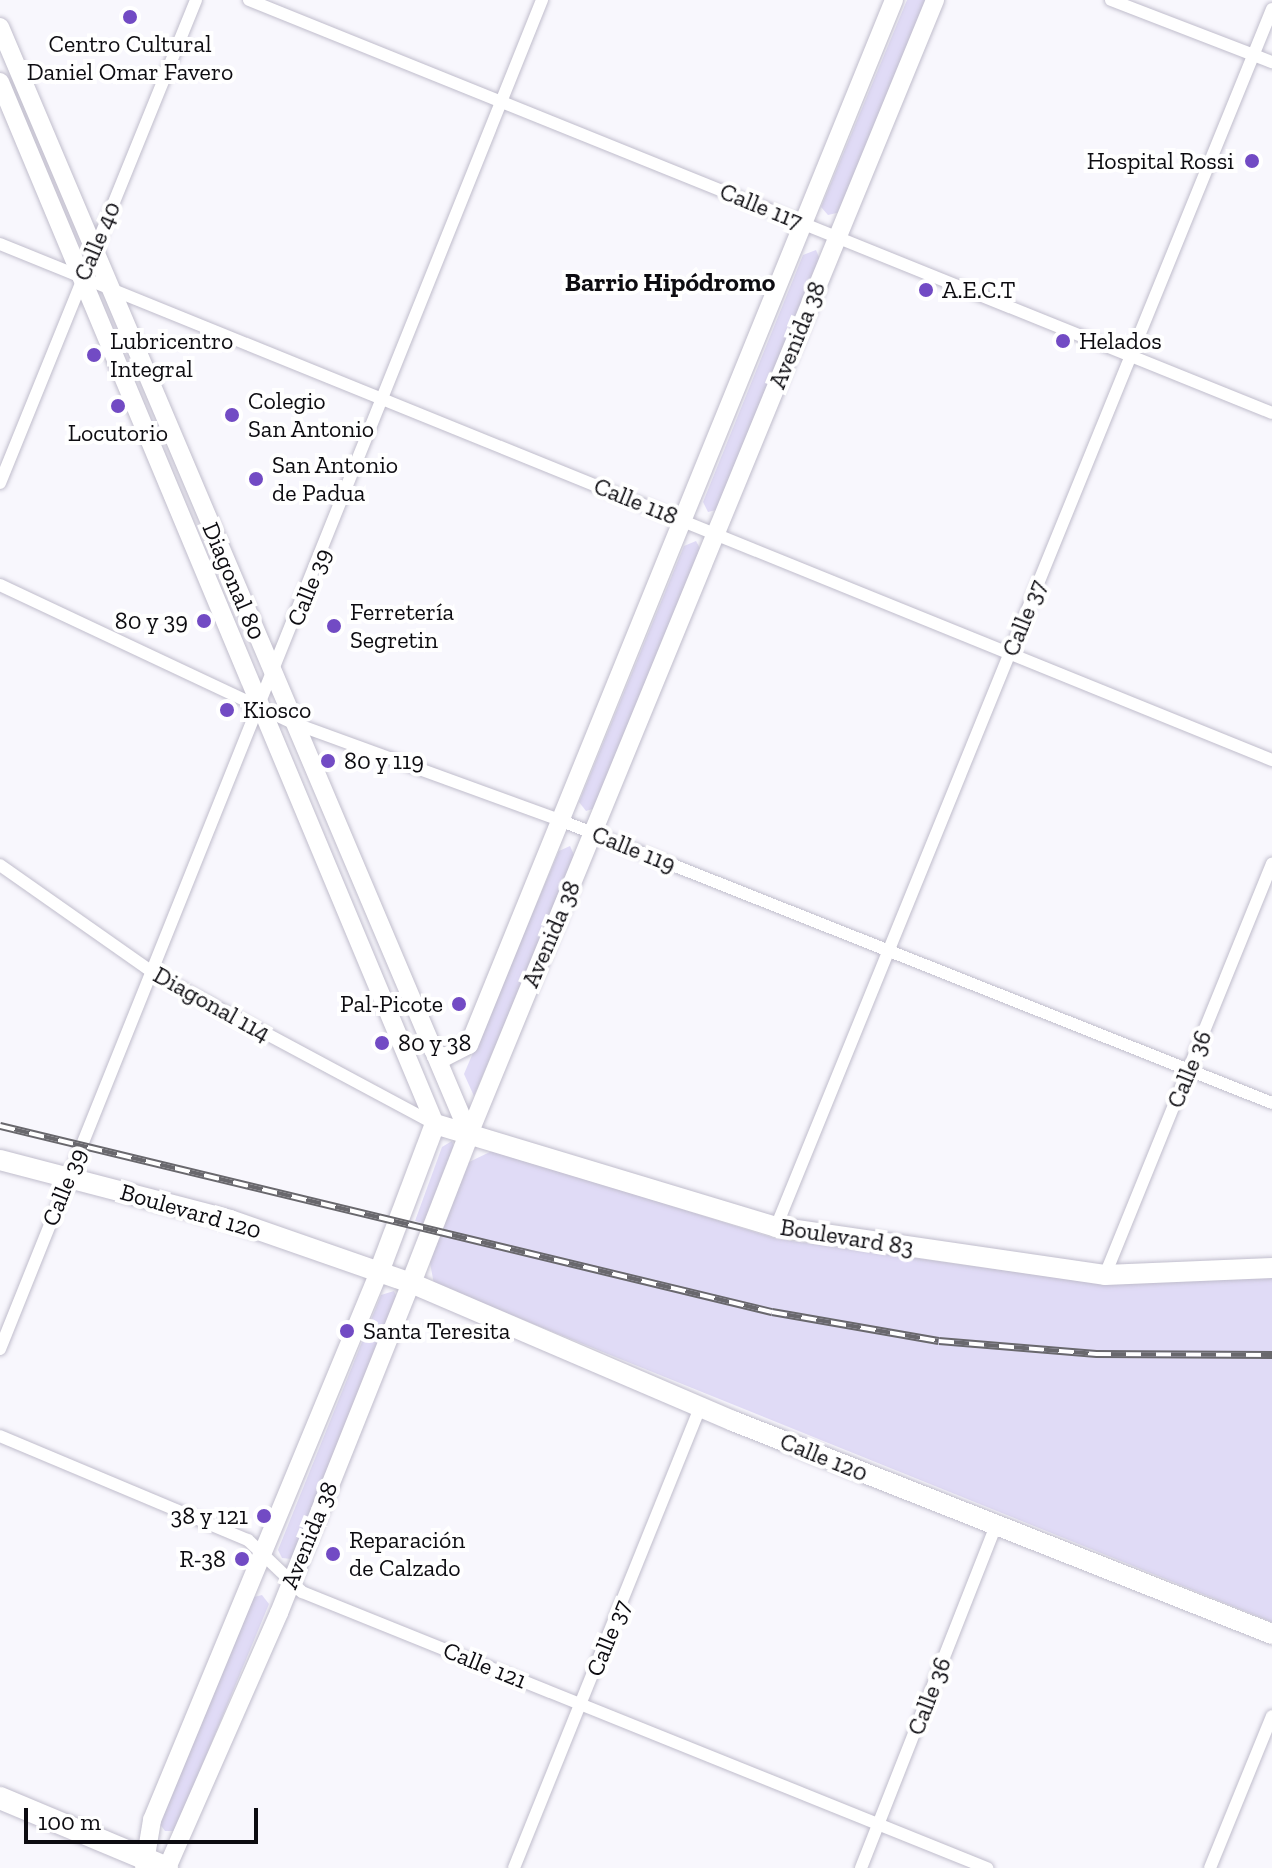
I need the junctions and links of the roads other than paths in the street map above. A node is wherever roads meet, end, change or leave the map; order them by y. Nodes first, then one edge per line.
1 (196, 0) edge
2 (249, 0) edge
3 (542, 0) edge
4 (894, 0) edge
5 (935, 0) edge
6 (1111, 0) edge
7 (1272, 9) edge
8 (0, 27) edge
9 (1254, 54) junction
10 (1272, 62) edge
11 (0, 82) edge
12 (499, 101) junction
13 (804, 224) junction
14 (837, 237) junction
15 (0, 244) edge
16 (94, 252) junction
17 (81, 277) junction
18 (108, 286) junction
19 (1131, 356) junction
20 (384, 398) junction
21 (1272, 413) edge
22 (0, 483) edge
23 (684, 520) junction
24 (716, 534) junction
25 (0, 585) edge
26 (1010, 653) junction
27 (274, 675) junction
28 (261, 708) junction
29 (293, 723) junction
30 (1272, 760) edge
31 (562, 821) junction
32 (593, 833) junction
33 (1272, 864) edge
34 (0, 865) edge
35 (889, 951) junction
36 (155, 974) junction
37 (433, 1050) junction
38 (1188, 1070) junction
39 (1272, 1103) edge
40 (435, 1124) junction
41 (469, 1134) junction
42 (0, 1160) edge
43 (68, 1176) junction
44 (776, 1227) junction
45 (1272, 1268) edge
46 (379, 1272) junction
47 (1105, 1275) junction
48 (411, 1283) junction
49 (0, 1349) edge
50 (700, 1407) junction
51 (0, 1436) edge
52 (996, 1525) junction
53 (263, 1552) junction
54 (289, 1585) junction
55 (1272, 1634) edge
56 (581, 1704) junction
57 (1272, 1716) edge
58 (0, 1798) edge
59 (879, 1823) junction
60 (144, 1863) edge
61 (167, 1868) edge
62 (514, 1868) edge
63 (861, 1868) edge
64 (987, 1868) edge
65 (1210, 1868) edge

1 - 16 street, Calle 40
2 - 12 street, Calle 117
3 - 12 street, Calle 39
4 - 13 main road, Avenida 38
5 - 14 main road, Avenida 38
6 - 9 street
7 - 9 street, Calle 37
8 - 16 main road, Diagonal 80
9 - 10 street
9 - 19 street, Calle 37
11 - 17 main road, Diagonal 80
12 - 13 street, Calle 117
12 - 20 street, Calle 39
13 - 14 street, Calle 117
13 - 23 main road, Avenida 38
14 - 19 street, Calle 117
14 - 24 main road, Avenida 38
15 - 17 street, Calle 118
16 - 17 street, Calle 40
16 - 18 main road, Diagonal 80
17 - 18 street, Calle 118
17 - 22 street, Calle 40
17 - 28 main road, Diagonal 80
18 - 20 street, Calle 118
18 - 27 main road, Diagonal 80
19 - 21 street, Calle 117
19 - 26 street, Calle 37
20 - 23 street, Calle 118
20 - 27 street, Calle 39
23 - 24 street, Calle 118
23 - 31 main road, Avenida 38
24 - 26 street, Calle 118
24 - 32 main road, Avenida 38
25 - 28 street, Calle 119
26 - 30 street, Calle 118
26 - 35 street, Calle 37
27 - 28 street, Calle 39
27 - 29 main road, Diagonal 80
28 - 29 street, Calle 119
28 - 36 street, Calle 39
28 - 40 main road, Diagonal 80
29 - 31 street, Calle 119
29 - 37 main road, Diagonal 80
31 - 32 street, Calle 119
31 - 37 main road, Avenida 38
32 - 35 street, Calle 119
32 - 41 main road, Avenida 38
33 - 38 street, Calle 36
34 - 36 street, Diagonal 114
35 - 38 street, Calle 119
35 - 44 street, Calle 37
36 - 40 street, Diagonal 114
36 - 43 street, Calle 39
37 - 41 main road, Diagonal 80
38 - 39 street, Calle 119
38 - 47 street, Calle 36
40 - 41 main road, Boulevard 83
40 - 46 main road, Avenida 38
41 - 44 main road, Boulevard 83
41 - 48 main road, Avenida 38
42 - 43 main road, Boulevard 120
43 - 46 main road, Boulevard 120
43 - 49 street, Calle 39
44 - 47 main road, Boulevard 83
45 - 47 main road, Boulevard 83
46 - 48 main road, Calle 120
46 - 53 main road, Avenida 38
48 - 50 main road, Calle 120
48 - 54 main road, Avenida 38
50 - 52 main road, Calle 120
50 - 56 street, Calle 37
51 - 53 street, Calle 121
52 - 55 main road, Calle 120
52 - 59 street, Calle 36
53 - 54 street, Calle 121
53 - 60 main road, Avenida 38
54 - 56 street, Calle 121
54 - 61 main road, Avenida 38
56 - 59 street, Calle 121
56 - 62 street, Calle 37
57 - 65 street
58 - 60 highway
59 - 63 street, Calle 36
59 - 64 street, Calle 121
60 - 61 highway

